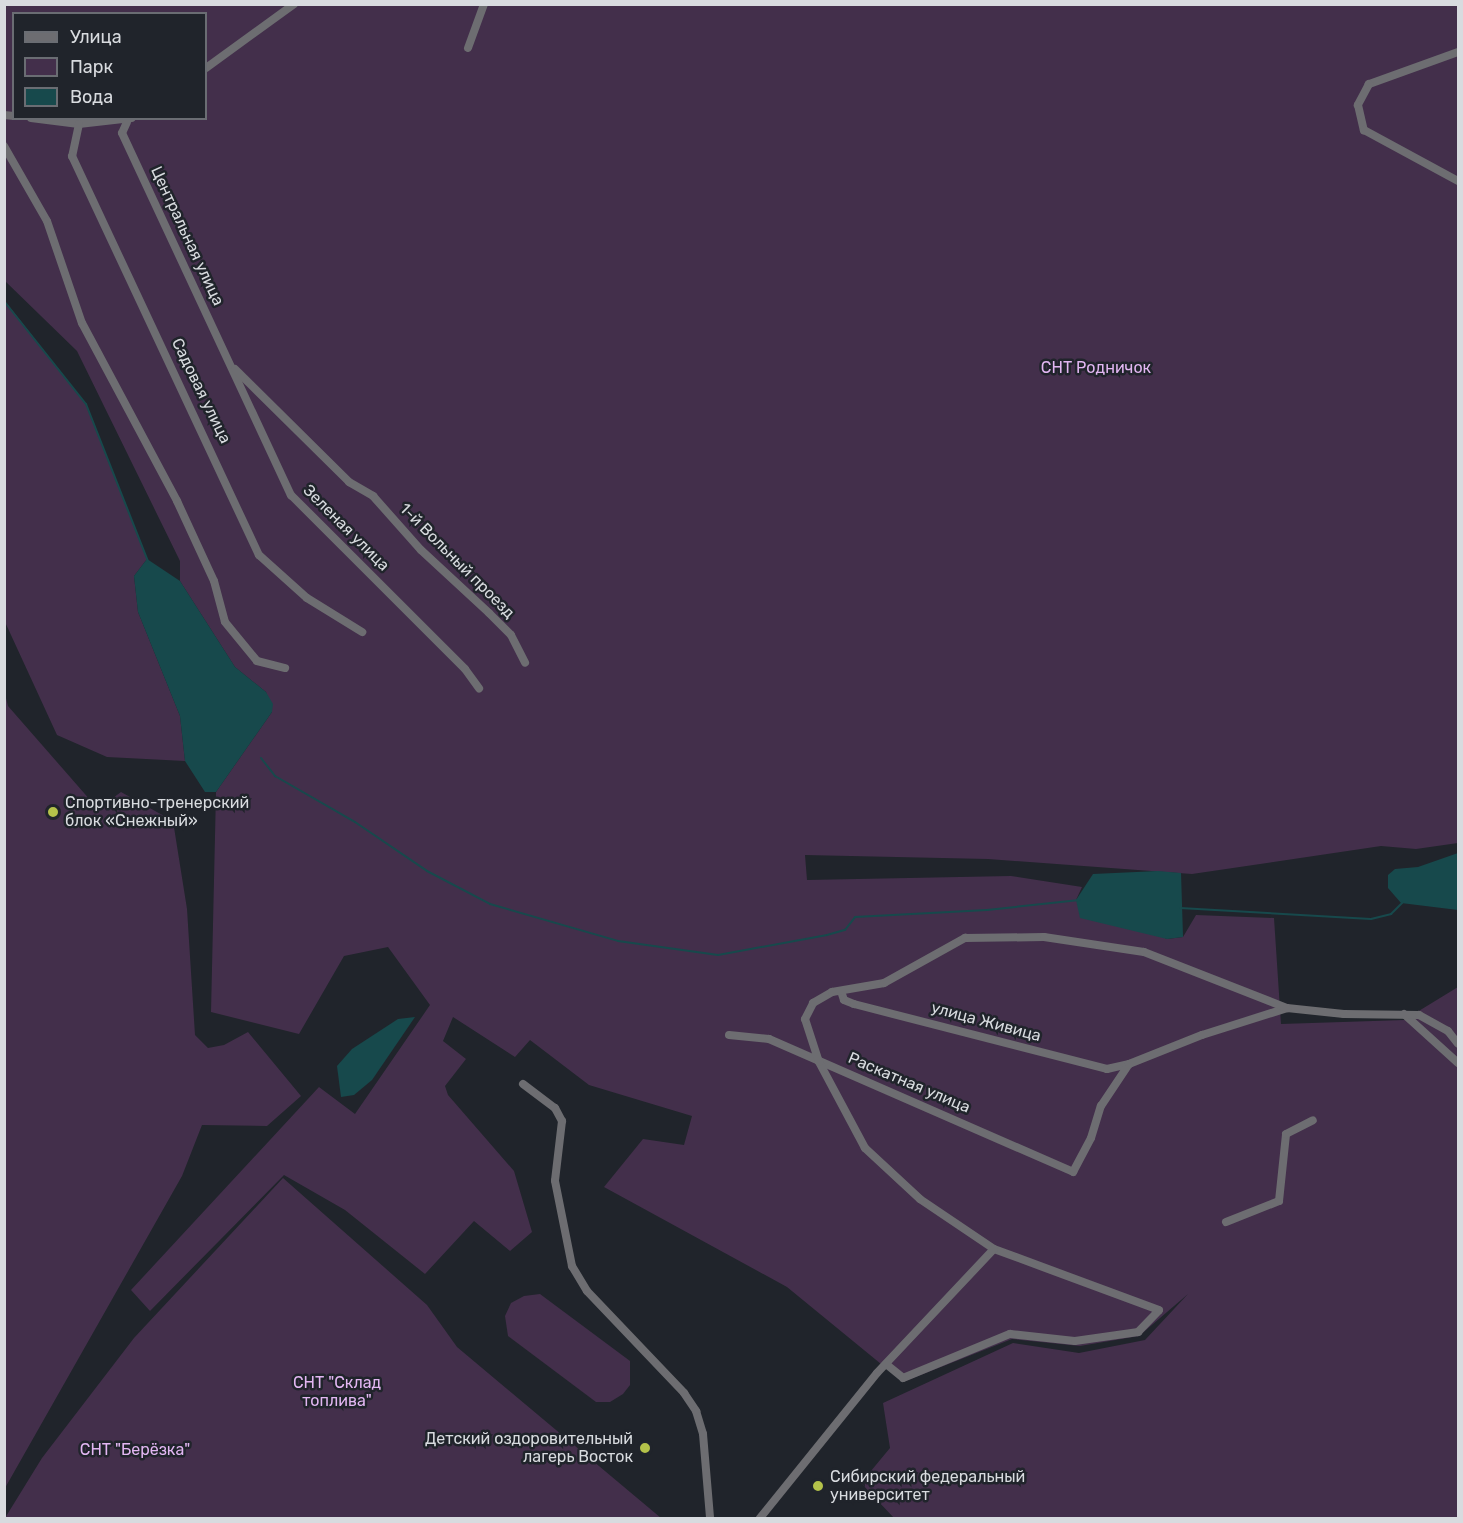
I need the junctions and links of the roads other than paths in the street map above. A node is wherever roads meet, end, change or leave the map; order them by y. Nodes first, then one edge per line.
1 (294, 4) edge
2 (484, 4) edge
3 (468, 48) dead end
4 (1458, 52) edge
5 (207, 67) edge
6 (47, 120) edge
7 (130, 120) edge
8 (79, 124) junction
9 (4, 146) edge
10 (1458, 181) edge
11 (229, 363) junction
12 (362, 632) dead end
13 (525, 663) dead end
14 (285, 668) dead end
15 (479, 688) dead end
16 (841, 991) junction
17 (1287, 1008) junction
18 (1404, 1014) junction
19 (729, 1035) dead end
20 (1458, 1044) edge
21 (819, 1062) junction
22 (1458, 1063) edge
23 (1129, 1064) junction
24 (523, 1084) dead end
25 (1313, 1120) dead end
26 (1226, 1222) dead end
27 (994, 1249) junction
28 (886, 1364) junction
29 (710, 1518) edge
30 (760, 1518) edge

1 - 5 street
2 - 3 street
4 - 10 street
6 - 8 street
7 - 8 street
7 - 11 street, Центральная улица
8 - 12 street, Садовая улица
9 - 14 street
11 - 13 street, 1-й Вольный проезд
11 - 15 street, Зеленая улица
16 - 17 street
16 - 21 street
16 - 23 street, улица Живица
17 - 18 street
17 - 23 street, улица Живица
18 - 20 street
18 - 22 street
19 - 21 street, Раскатная улица
21 - 23 street, Раскатная улица
21 - 27 street
24 - 29 street
25 - 26 street
27 - 28 street
27 - 28 street
28 - 30 street

